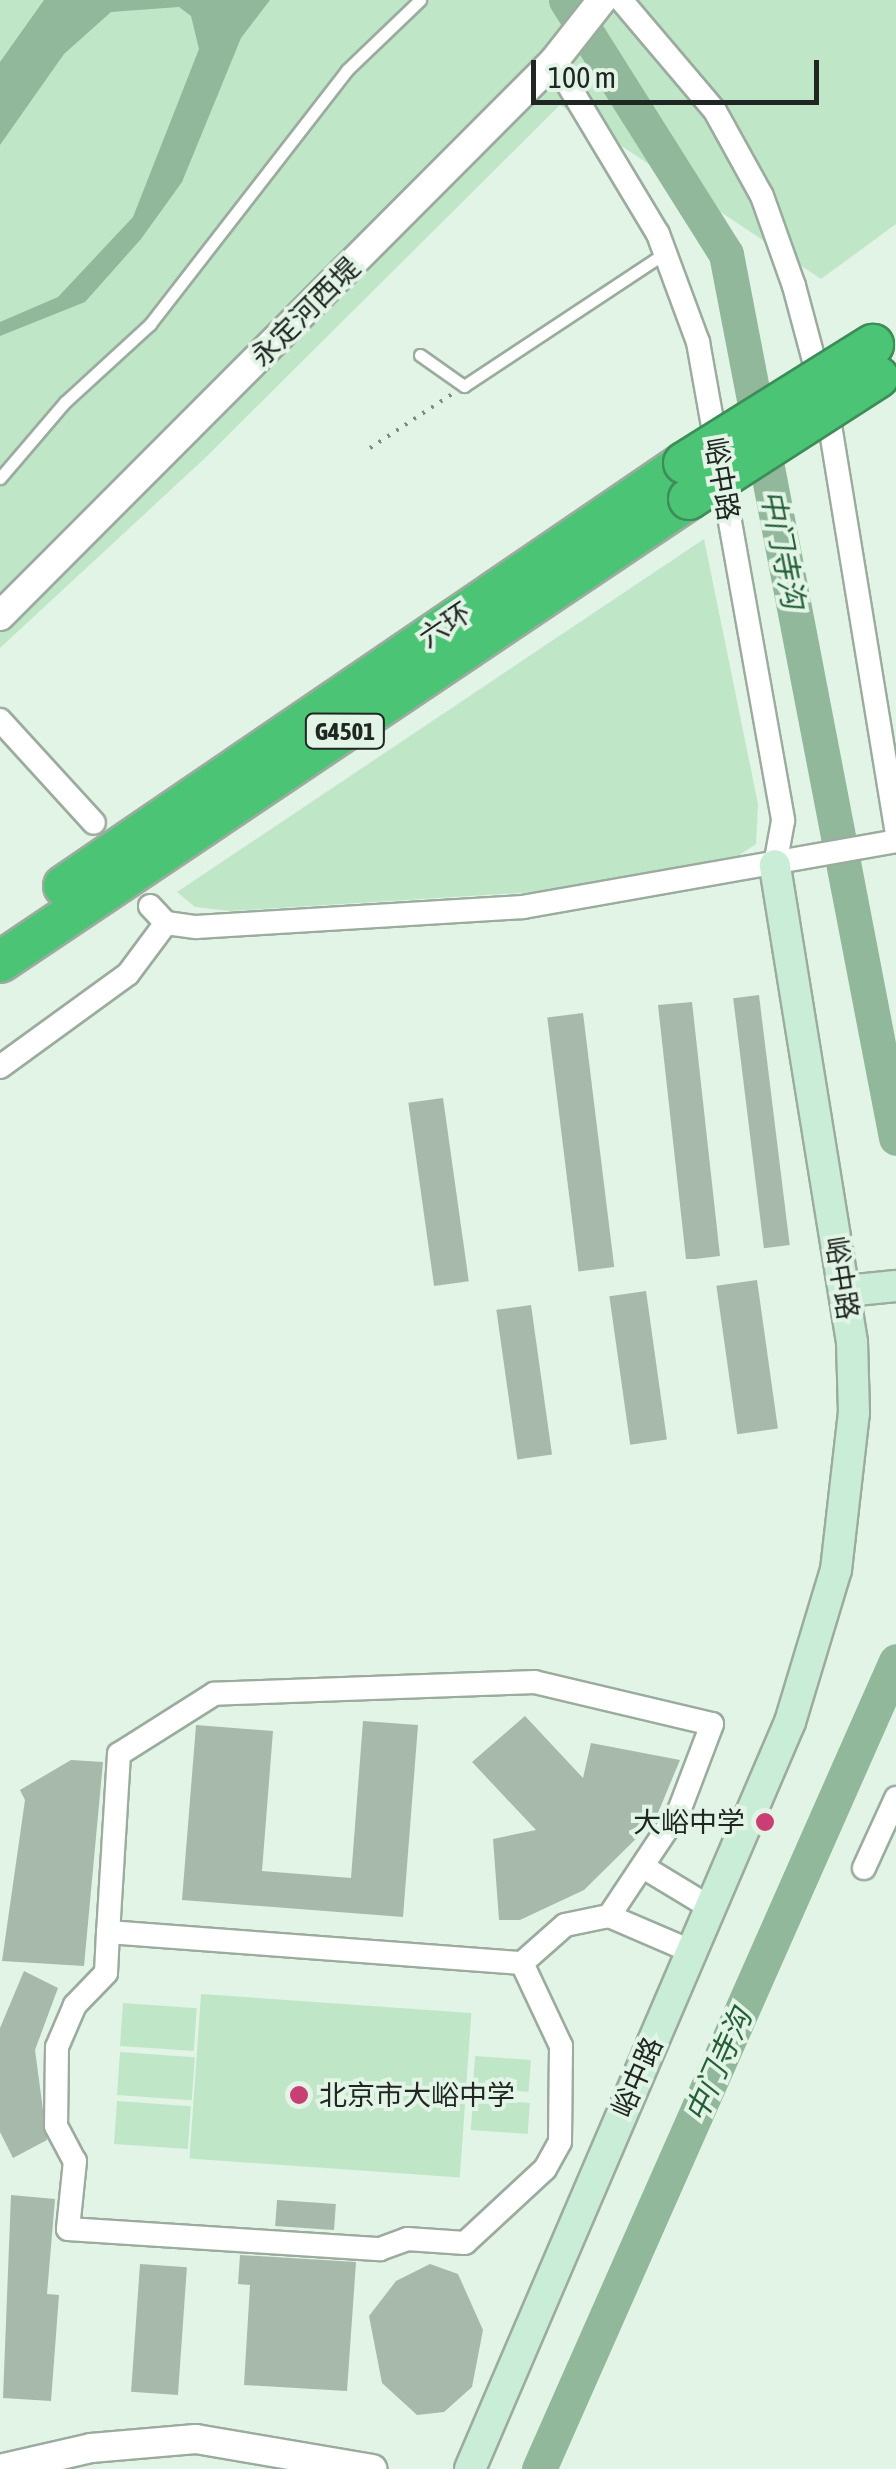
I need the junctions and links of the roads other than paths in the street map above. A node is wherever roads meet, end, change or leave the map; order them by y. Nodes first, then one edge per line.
1 (420, 0) edge
2 (602, 0) edge
3 (621, 0) edge
4 (555, 61) junction
5 (665, 253) junction
6 (420, 354) dead end
7 (886, 354) edge
8 (0, 478) edge
9 (686, 481) junction
10 (0, 616) edge
11 (0, 720) edge
12 (94, 823) dead end
13 (896, 828) edge
14 (896, 841) edge
15 (787, 863) junction
16 (150, 906) dead end
17 (166, 923) junction
18 (0, 930) edge
19 (0, 962) edge
20 (0, 1068) edge
21 (896, 1286) edge
22 (846, 1291) junction
23 (896, 1798) edge
24 (889, 1835) edge
25 (646, 1868) junction
26 (864, 1868) dead end
27 (712, 1908) junction
28 (609, 1916) junction
29 (108, 1932) junction
30 (693, 1952) junction
31 (522, 1963) junction
32 (0, 2469) edge
33 (372, 2469) edge
34 (470, 2469) edge

1 - 8 lane
2 - 4 street, 永定河西堤
3 - 13 street
4 - 5 street, 峪中路
4 - 10 street, 永定河西堤
5 - 6 lane
5 - 15 street, 峪中路
7 - 9 highway, 六环 / G4501, bridge
9 - 18 highway, 六环 / G4501
9 - 19 highway, 六环 / G4501
11 - 12 street
14 - 15 street
15 - 17 street
15 - 22 main road, 峪中路
16 - 17 street
17 - 20 street
21 - 22 main road
22 - 27 main road, 峪中路
23 - 24 street
24 - 26 street
25 - 27 street
25 - 28 street
25 - 29 street
27 - 30 main road, 峪中路
28 - 30 street
28 - 31 street
29 - 31 street
29 - 31 street
30 - 34 main road, 峪中路
32 - 33 street

